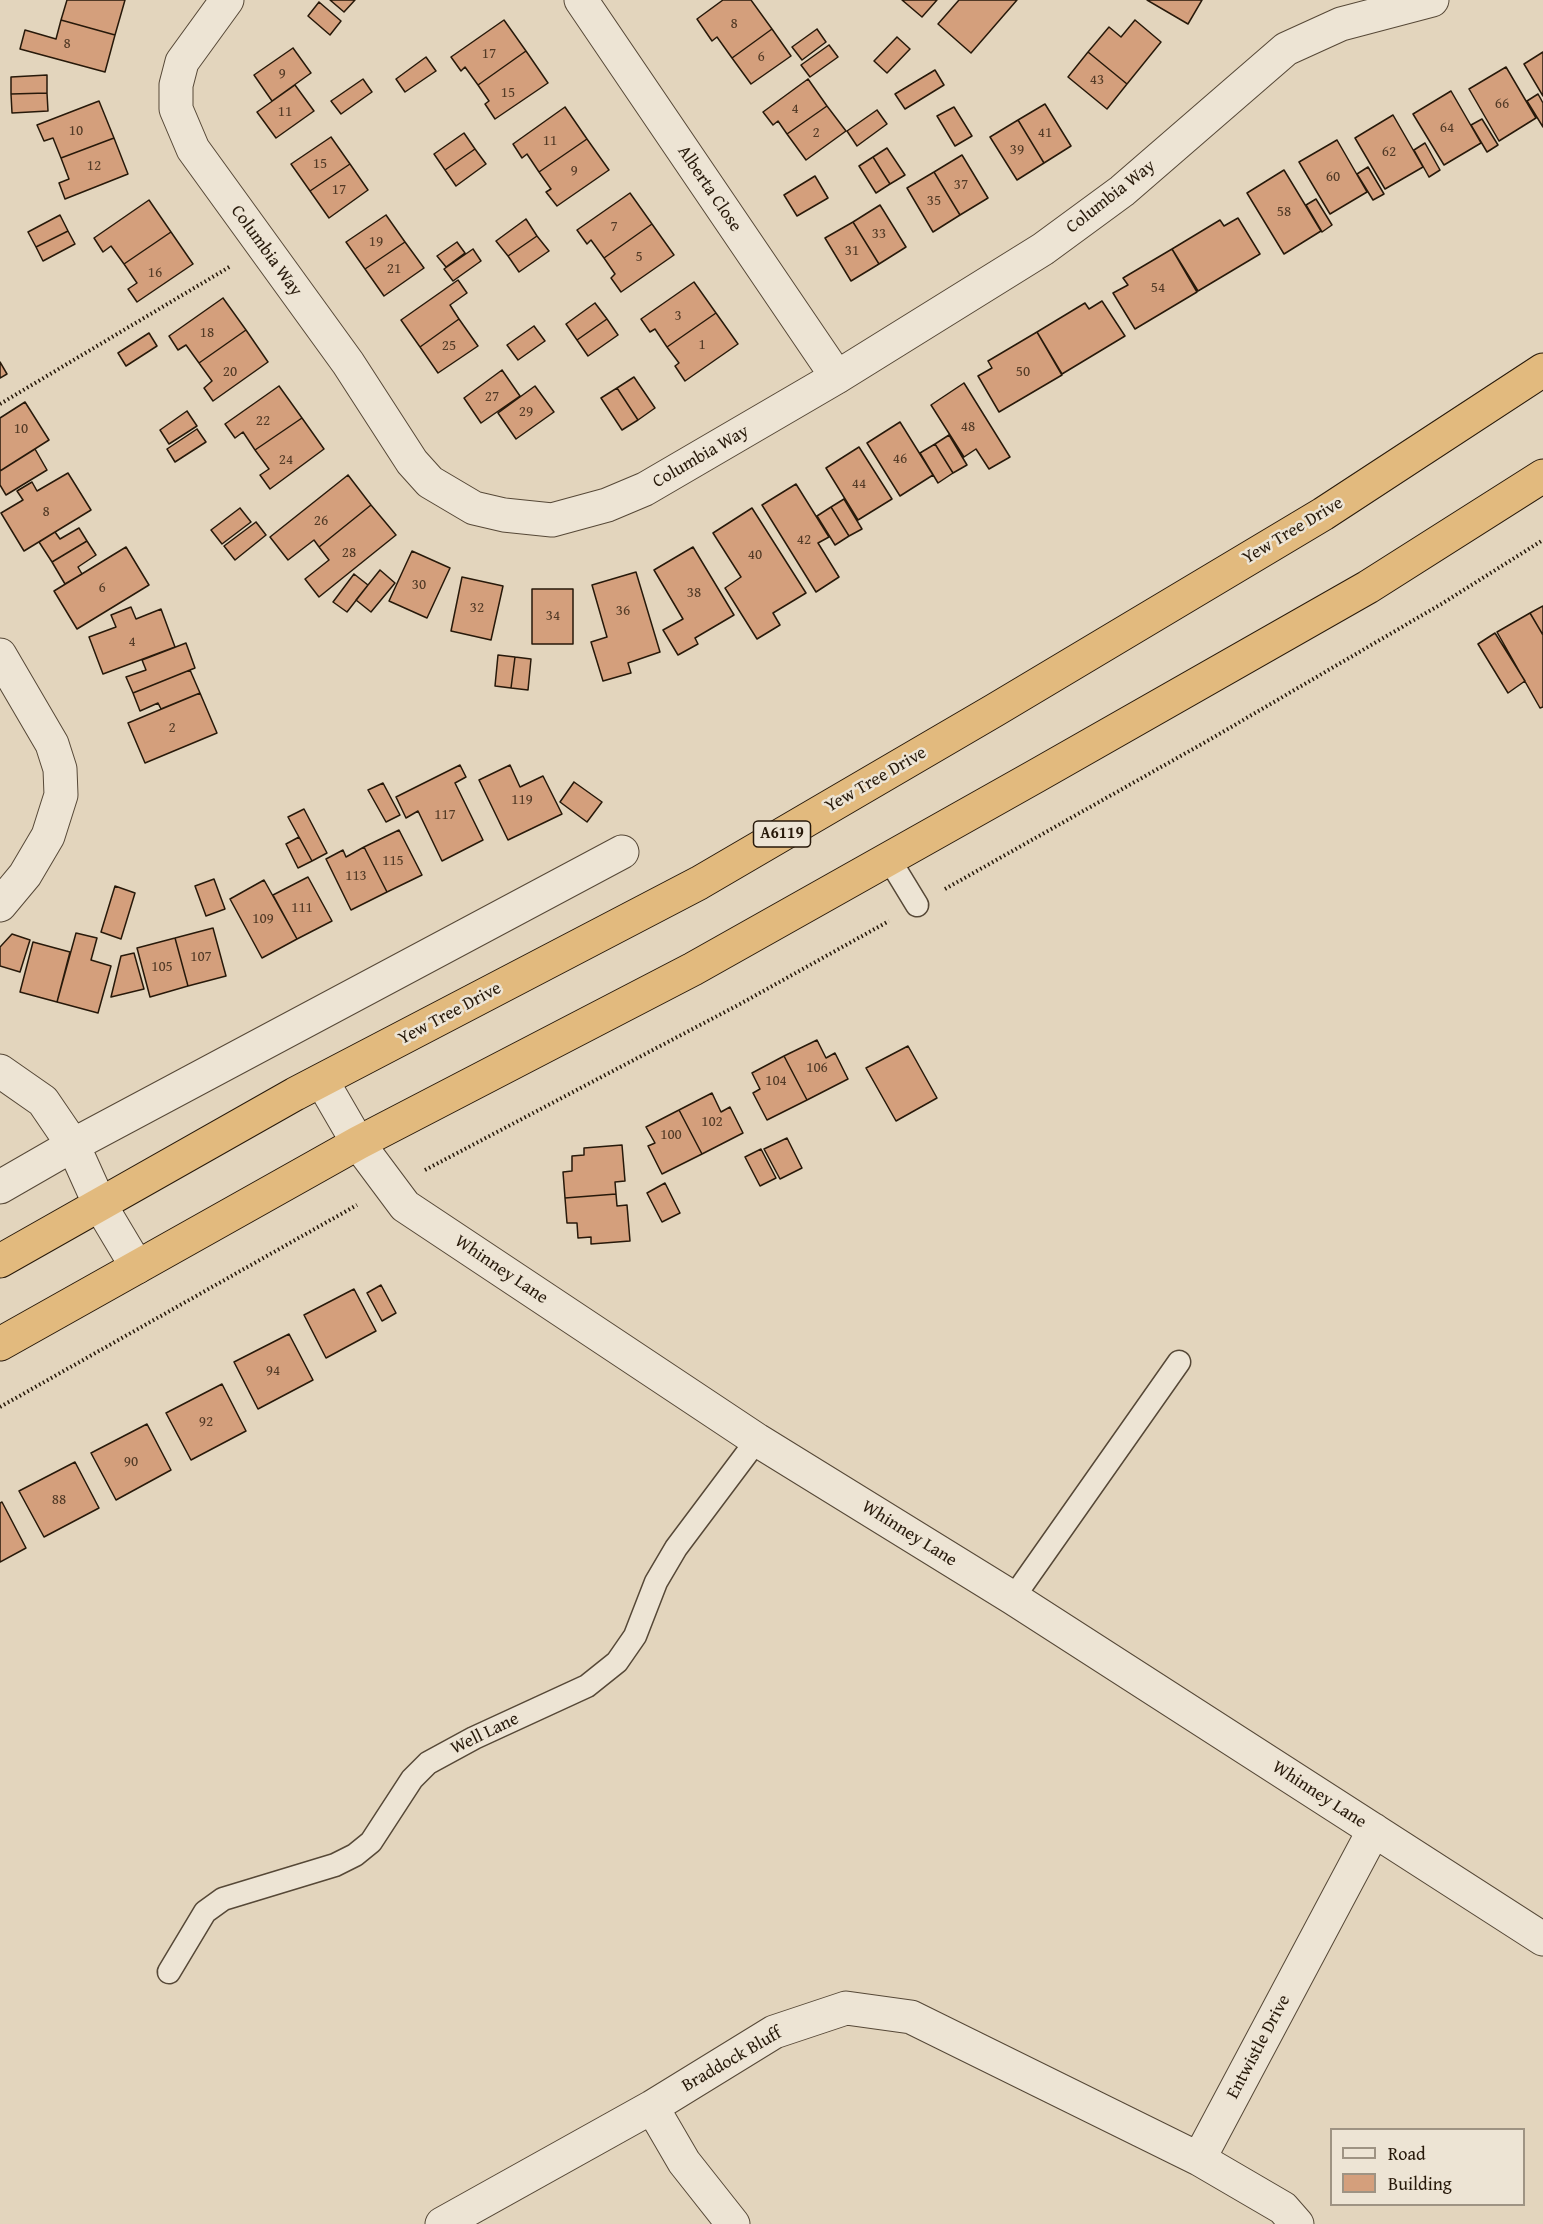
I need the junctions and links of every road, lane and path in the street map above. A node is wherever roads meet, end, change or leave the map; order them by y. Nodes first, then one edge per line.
1 (227, 0) edge
2 (581, 0) edge
3 (1432, 0) edge
4 (1343, 12) edge
5 (262, 247) junction
6 (1543, 370) edge
7 (837, 377) junction
8 (0, 404) edge
9 (1543, 476) edge
10 (1543, 540) edge
11 (0, 655) edge
12 (622, 852) dead end
13 (889, 859) junction
14 (0, 905) edge
15 (917, 905) junction
16 (0, 1071) edge
17 (322, 1081) junction
18 (358, 1143) junction
19 (73, 1145) junction
20 (0, 1187) edge
21 (391, 1188) junction
22 (100, 1204) junction
23 (0, 1261) edge
24 (137, 1267) junction
25 (0, 1344) edge
26 (1179, 1362) dead end
27 (0, 1407) edge
28 (757, 1440) junction
29 (1013, 1598) junction
30 (1374, 1830) junction
31 (1543, 1939) edge
32 (169, 1972) dead end
33 (652, 2107) junction
34 (1199, 2159) junction
35 (442, 2224) edge
36 (733, 2224) edge
37 (1297, 2224) edge

1 - 5 street, Columbia Way
2 - 7 street, Alberta Close
3 - 4 street, Columbia Way
4 - 7 street, Columbia Way
5 - 7 street, Columbia Way
5 - 8 path
6 - 17 highway, Yew Tree Drive / A6119
9 - 13 highway
10 - 15 path
11 - 14 street
12 - 19 street
13 - 15 lane
13 - 18 highway
15 - 21 path
16 - 19 street
17 - 18 street, Whinney Lane
17 - 22 highway, Yew Tree Drive / A6119
18 - 21 street, Whinney Lane
18 - 24 highway
19 - 20 street
19 - 22 street
21 - 27 path
21 - 28 street, Whinney Lane
22 - 23 highway, Yew Tree Drive / A6119
22 - 24 street
24 - 25 highway
26 - 29 lane
28 - 29 street, Whinney Lane
28 - 32 lane, Well Lane
29 - 30 street, Whinney Lane
30 - 31 street, Whinney Lane
30 - 34 street, Entwistle Drive
33 - 34 street, Braddock Bluff
33 - 35 street, Braddock Bluff
33 - 36 street
34 - 37 street

